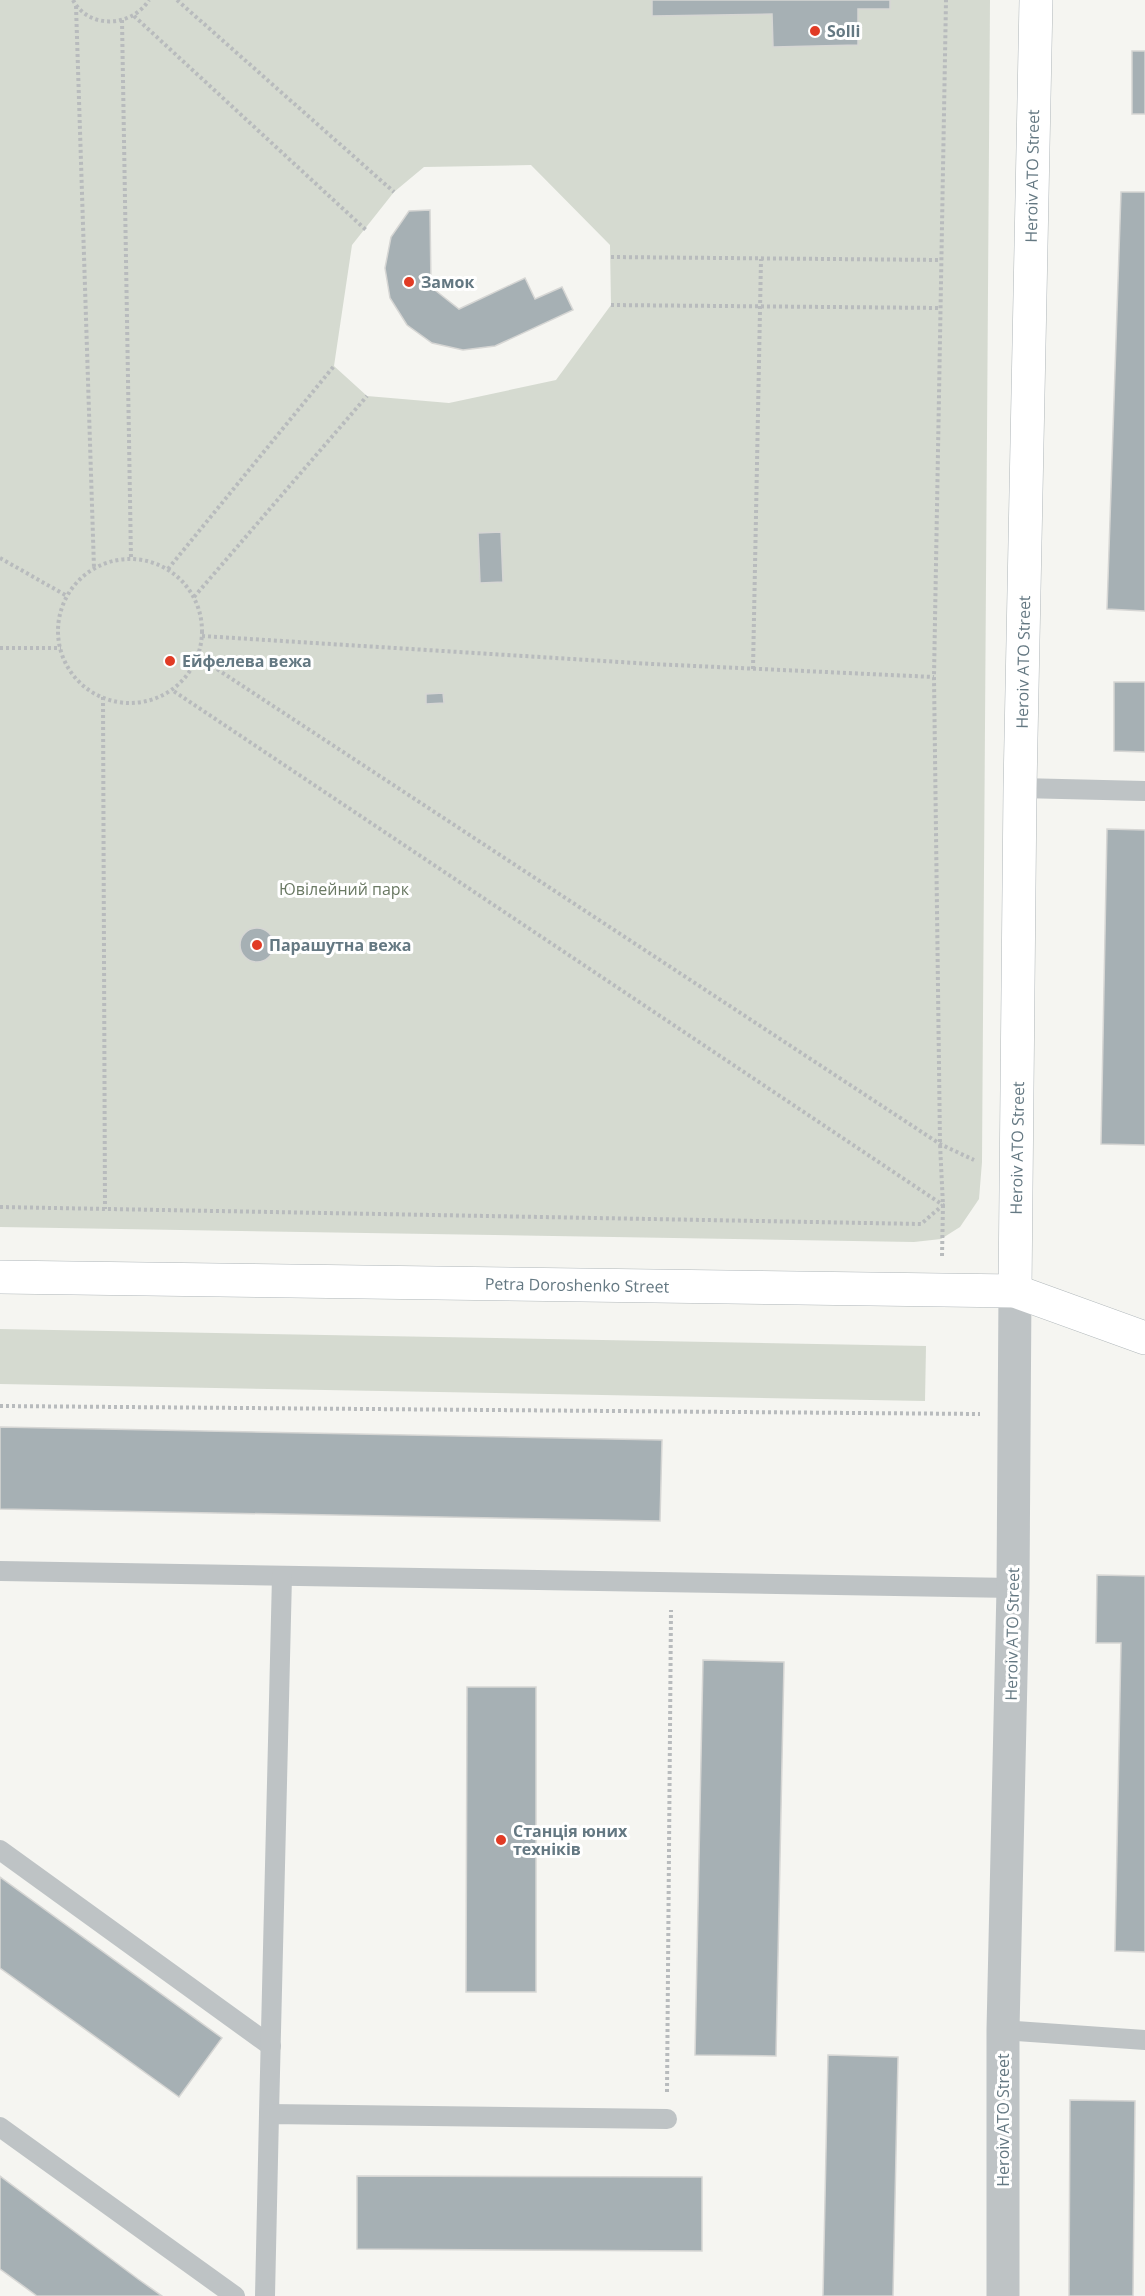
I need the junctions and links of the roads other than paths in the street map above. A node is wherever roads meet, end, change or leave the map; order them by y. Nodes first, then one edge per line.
1 (1036, 0) edge
2 (1020, 788) junction
3 (1145, 791) edge
4 (0, 1277) edge
5 (1015, 1291) junction
6 (1145, 1338) edge
7 (0, 1571) edge
8 (282, 1576) junction
9 (1013, 1588) junction
10 (0, 1850) edge
11 (1004, 2030) junction
12 (1145, 2040) edge
13 (270, 2046) junction
14 (269, 2114) junction
15 (667, 2119) road end
16 (0, 2127) edge
17 (235, 2296) edge
18 (265, 2296) edge
19 (1003, 2296) edge

1 - 2 street, Heroiv ATO Street
2 - 3 lane
2 - 5 street, Heroiv ATO Street
4 - 5 street, Petra Doroshenko Street
5 - 6 street, Petra Doroshenko Street
5 - 9 street, Heroiv ATO Street
7 - 8 lane
8 - 9 lane
8 - 13 lane
9 - 11 street, Heroiv ATO Street
10 - 13 lane
11 - 12 lane
11 - 19 street, Heroiv ATO Street
13 - 14 lane
14 - 15 lane
14 - 18 lane
16 - 17 lane

